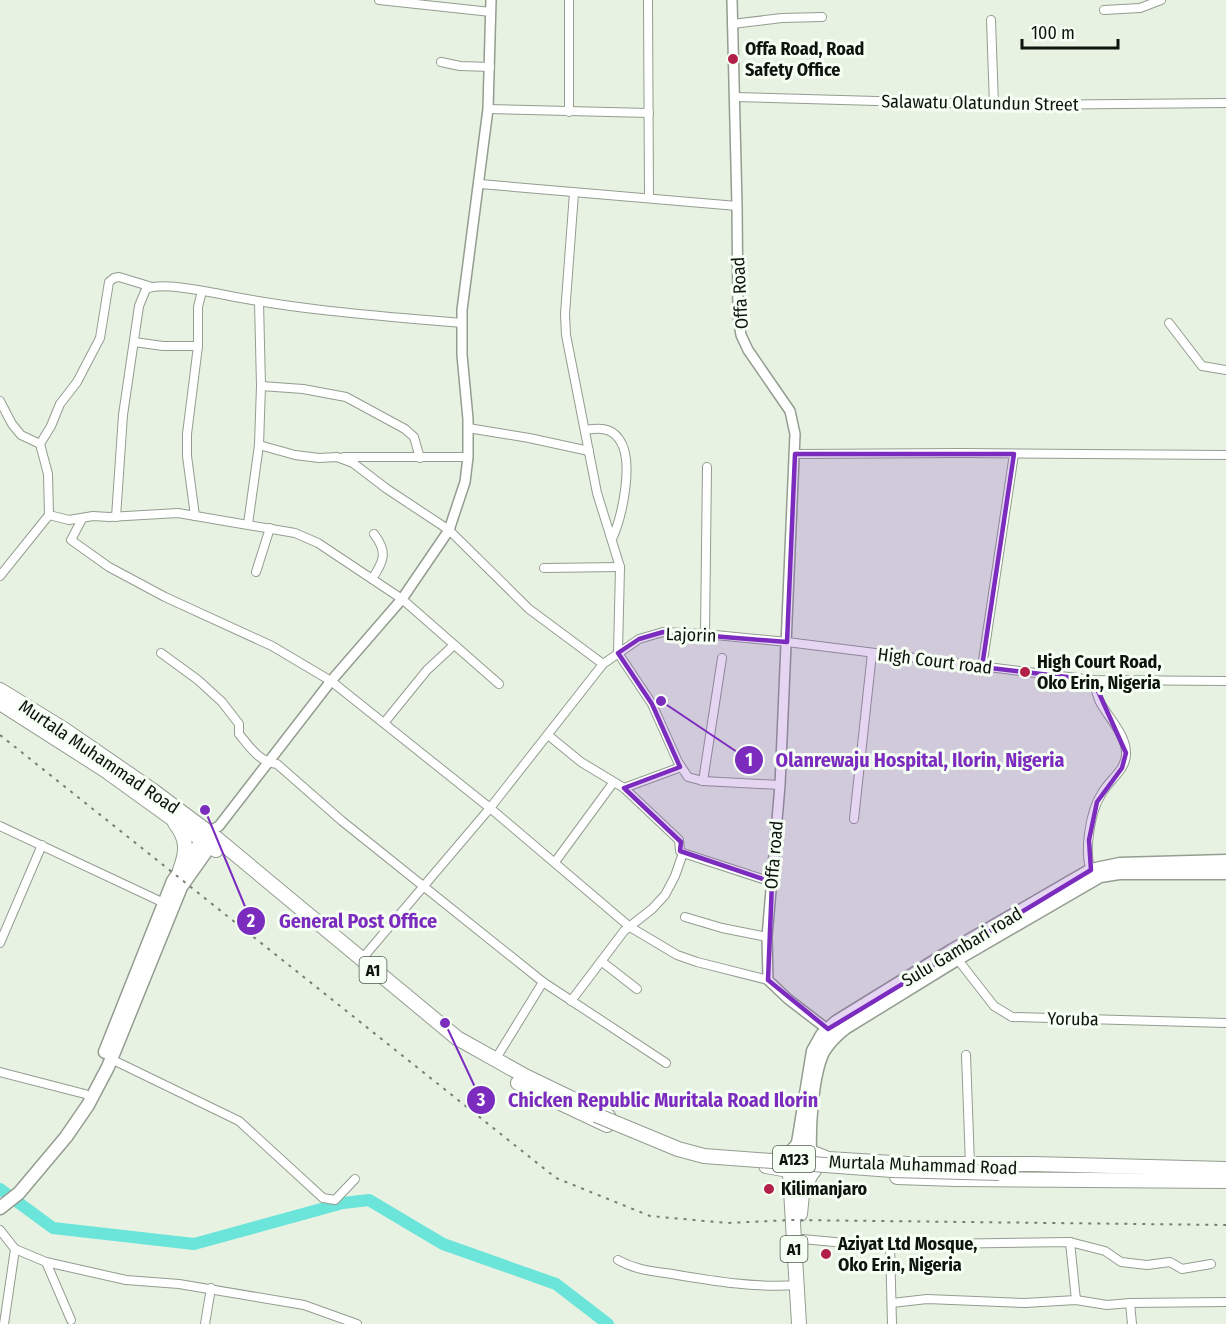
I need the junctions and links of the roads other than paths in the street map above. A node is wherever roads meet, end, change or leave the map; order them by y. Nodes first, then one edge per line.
1 (380, 0) edge
2 (491, 0) edge
3 (569, 0) edge
4 (648, 0) edge
5 (732, 0) edge
6 (1161, 0) edge
7 (1104, 10) dead end
8 (491, 12) junction
9 (822, 17) dead end
10 (991, 20) dead end
11 (732, 24) junction
12 (441, 62) dead end
13 (490, 67) junction
14 (734, 97) junction
15 (1226, 103) edge
16 (994, 105) junction
17 (488, 109) junction
18 (569, 112) junction
19 (649, 113) junction
20 (480, 184) junction
21 (574, 193) junction
22 (649, 198) junction
23 (738, 206) junction
24 (152, 287) junction
25 (202, 291) junction
26 (259, 302) junction
27 (1169, 322) dead end
28 (462, 323) junction
29 (134, 342) junction
30 (198, 346) junction
31 (1226, 370) edge
32 (261, 386) junction
33 (0, 401) edge
34 (468, 428) junction
35 (585, 430) junction
36 (40, 444) junction
37 (259, 445) junction
38 (589, 451) junction
39 (1014, 453) junction
40 (795, 454) junction
41 (1226, 455) edge
42 (337, 457) junction
43 (468, 457) junction
44 (420, 458) junction
45 (707, 467) dead end
46 (49, 515) junction
47 (195, 516) junction
48 (116, 517) junction
49 (82, 519) junction
50 (248, 524) junction
51 (270, 528) junction
52 (449, 530) junction
53 (374, 534) dead end
54 (612, 539) junction
55 (620, 567) junction
56 (544, 568) dead end
57 (256, 572) dead end
58 (0, 576) edge
59 (372, 579) junction
60 (402, 599) junction
61 (705, 634) junction
62 (787, 642) junction
63 (454, 645) junction
64 (161, 653) dead end
65 (618, 653) junction
66 (872, 653) junction
67 (722, 658) dead end
68 (603, 664) junction
69 (982, 667) junction
70 (1093, 680) junction
71 (331, 681) junction
72 (1226, 681) edge
73 (499, 684) dead end
74 (0, 690) edge
75 (0, 703) edge
76 (384, 723) junction
77 (548, 735) junction
78 (267, 763) junction
79 (681, 767) junction
80 (703, 781) junction
81 (614, 783) junction
82 (780, 785) junction
83 (624, 788) junction
84 (490, 807) junction
85 (165, 813) junction
86 (854, 819) dead end
87 (0, 826) edge
88 (211, 836) junction
89 (42, 845) junction
90 (683, 853) junction
91 (1226, 861) edge
92 (555, 862) junction
93 (180, 870) junction
94 (1226, 873) edge
95 (1093, 874) junction
96 (772, 882) junction
97 (424, 886) junction
98 (164, 903) junction
99 (685, 917) dead end
100 (630, 927) junction
101 (767, 937) junction
102 (0, 943) edge
103 (954, 955) junction
104 (362, 960) junction
105 (601, 961) junction
106 (768, 980) junction
107 (543, 982) junction
108 (636, 989) dead end
109 (571, 1002) junction
110 (1226, 1023) edge
111 (832, 1032) junction
112 (966, 1055) dead end
113 (111, 1059) junction
114 (495, 1060) junction
115 (666, 1063) dead end
116 (0, 1072) edge
117 (523, 1080) junction
118 (85, 1094) junction
119 (812, 1152) junction
120 (790, 1162) junction
121 (970, 1165) junction
122 (1226, 1169) edge
123 (1063, 1173) junction
124 (811, 1175) junction
125 (355, 1179) dead end
126 (1226, 1181) edge
127 (16, 1190) junction
128 (0, 1204) edge
129 (0, 1230) edge
130 (802, 1239) junction
131 (1070, 1242) junction
132 (890, 1244) junction
133 (15, 1249) junction
134 (618, 1260) dead end
135 (46, 1262) junction
136 (1211, 1264) dead end
137 (797, 1285) junction
138 (211, 1288) junction
139 (1076, 1300) junction
140 (1226, 1302) edge
141 (892, 1303) junction
142 (1130, 1303) junction
143 (71, 1320) dead end
144 (4, 1324) edge
145 (205, 1324) edge
146 (357, 1324) edge
147 (799, 1324) edge
148 (807, 1324) edge
149 (892, 1324) edge
150 (1132, 1324) edge

1 - 8 street
2 - 8 street
3 - 18 street
4 - 19 street
5 - 11 street, Offa Road
6 - 7 street
8 - 13 street
9 - 11 street
10 - 16 street
11 - 14 street, Offa Road
12 - 13 street
13 - 17 street
14 - 16 street, Salawatu Olatundun Street
14 - 23 street, Offa Road
15 - 16 street, Salawatu Olatundun Street
17 - 18 street
17 - 20 street
18 - 19 street
19 - 22 street
20 - 21 street
20 - 28 street
21 - 22 street
21 - 35 street
22 - 23 street
23 - 40 street, Offa Road
24 - 25 street
24 - 29 street
24 - 36 street
25 - 26 street
25 - 30 street
26 - 28 street
26 - 32 street
27 - 31 street
28 - 34 street
29 - 30 street
29 - 48 street
30 - 47 street
32 - 37 street
32 - 44 street
33 - 36 street
34 - 38 street
34 - 43 street
35 - 38 street
35 - 54 street
36 - 46 street
37 - 42 street
37 - 50 street
38 - 54 street
39 - 40 street
39 - 41 street
39 - 69 street
40 - 62 street, Offa Road
42 - 44 street
42 - 52 street
43 - 44 street
43 - 52 street
45 - 61 street
46 - 49 street
46 - 58 street
47 - 48 street
47 - 50 street
48 - 49 street
49 - 71 street
50 - 51 street
51 - 57 street
51 - 59 street
52 - 60 street
52 - 68 street
53 - 59 street
54 - 55 street
55 - 56 street
55 - 65 street
59 - 60 street
60 - 63 street
60 - 71 street
61 - 62 street, Lajorin
61 - 65 street, Lajorin
62 - 66 street, High Court road
62 - 82 street, Offa road
63 - 73 street
63 - 76 street
64 - 78 street
65 - 68 street, Lajorin
65 - 79 street
66 - 69 street, High Court road
66 - 86 street
67 - 80 street
68 - 77 street, Lajorin
69 - 70 street, High Court road
70 - 72 street, High Court road
70 - 95 street
71 - 76 street
71 - 78 street
74 - 88 highway, Murtala Muhammad Road / A1
75 - 85 highway, Murtala Muhammad Road / A1
76 - 84 street
77 - 81 street
77 - 84 street, Lajorin
78 - 88 street
78 - 97 street
79 - 80 street
79 - 83 street
80 - 82 street
81 - 83 street
81 - 92 street
82 - 96 street, Offa road
83 - 90 street
84 - 92 street
84 - 97 street, Lajorin
85 - 88 highway, Murtala Muhammad Road / A1
85 - 93 highway
87 - 89 street
88 - 93 main road
88 - 104 highway, Murtala Muhammad Road / A1
88 - 113 main road
88 - 117 highway, Murtala Muhammad Road / A1
89 - 98 street
89 - 102 street
90 - 96 street
90 - 100 street
91 - 95 main road, Sulu Gambari road
92 - 100 street
93 - 98 main road
94 - 95 main road
95 - 103 main road, Sulu Gambari road
96 - 101 street, Offa road
97 - 104 street, Lajorin
97 - 107 street
98 - 118 main road
99 - 101 street
100 - 105 street
100 - 106 street
101 - 106 street, Offa road
103 - 110 street, Yoruba
103 - 111 main road, Sulu Gambari road
104 - 114 highway, Murtala Muhammad Road / A1
105 - 108 street
105 - 109 street
106 - 111 street
107 - 109 street
107 - 114 street
109 - 115 street
111 - 119 main road
111 - 120 main road, Sulu Gambari road
112 - 121 street
113 - 125 street
113 - 127 main road
114 - 117 highway, Murtala Muhammad Road / A1
116 - 118 street
117 - 120 highway, Murtala Muhammad Road / A1
117 - 123 highway, Murtala Muhammad Road / A123, bridge
118 - 127 main road
119 - 120 highway, A1
119 - 121 highway, Murtala Muhammad Road / A123
119 - 124 highway, A1
120 - 124 highway, A1
120 - 137 highway, A1
121 - 123 highway, Murtala Muhammad Road / A123
122 - 123 highway, Murtala Muhammad Road / A123
123 - 124 highway, Murtala Muhammad Road / A123
123 - 126 highway, Murtala Muhammad Road / A123
124 - 130 highway, A1
127 - 128 main road
129 - 133 street
130 - 132 street
130 - 148 highway, A1
131 - 132 street
131 - 136 street
131 - 139 street
132 - 141 street
133 - 135 street
133 - 144 street
134 - 137 street
135 - 138 street
135 - 143 street
137 - 147 highway, A1
138 - 145 street
138 - 146 street
139 - 141 street
139 - 142 street
140 - 142 street
141 - 149 street
142 - 150 street

